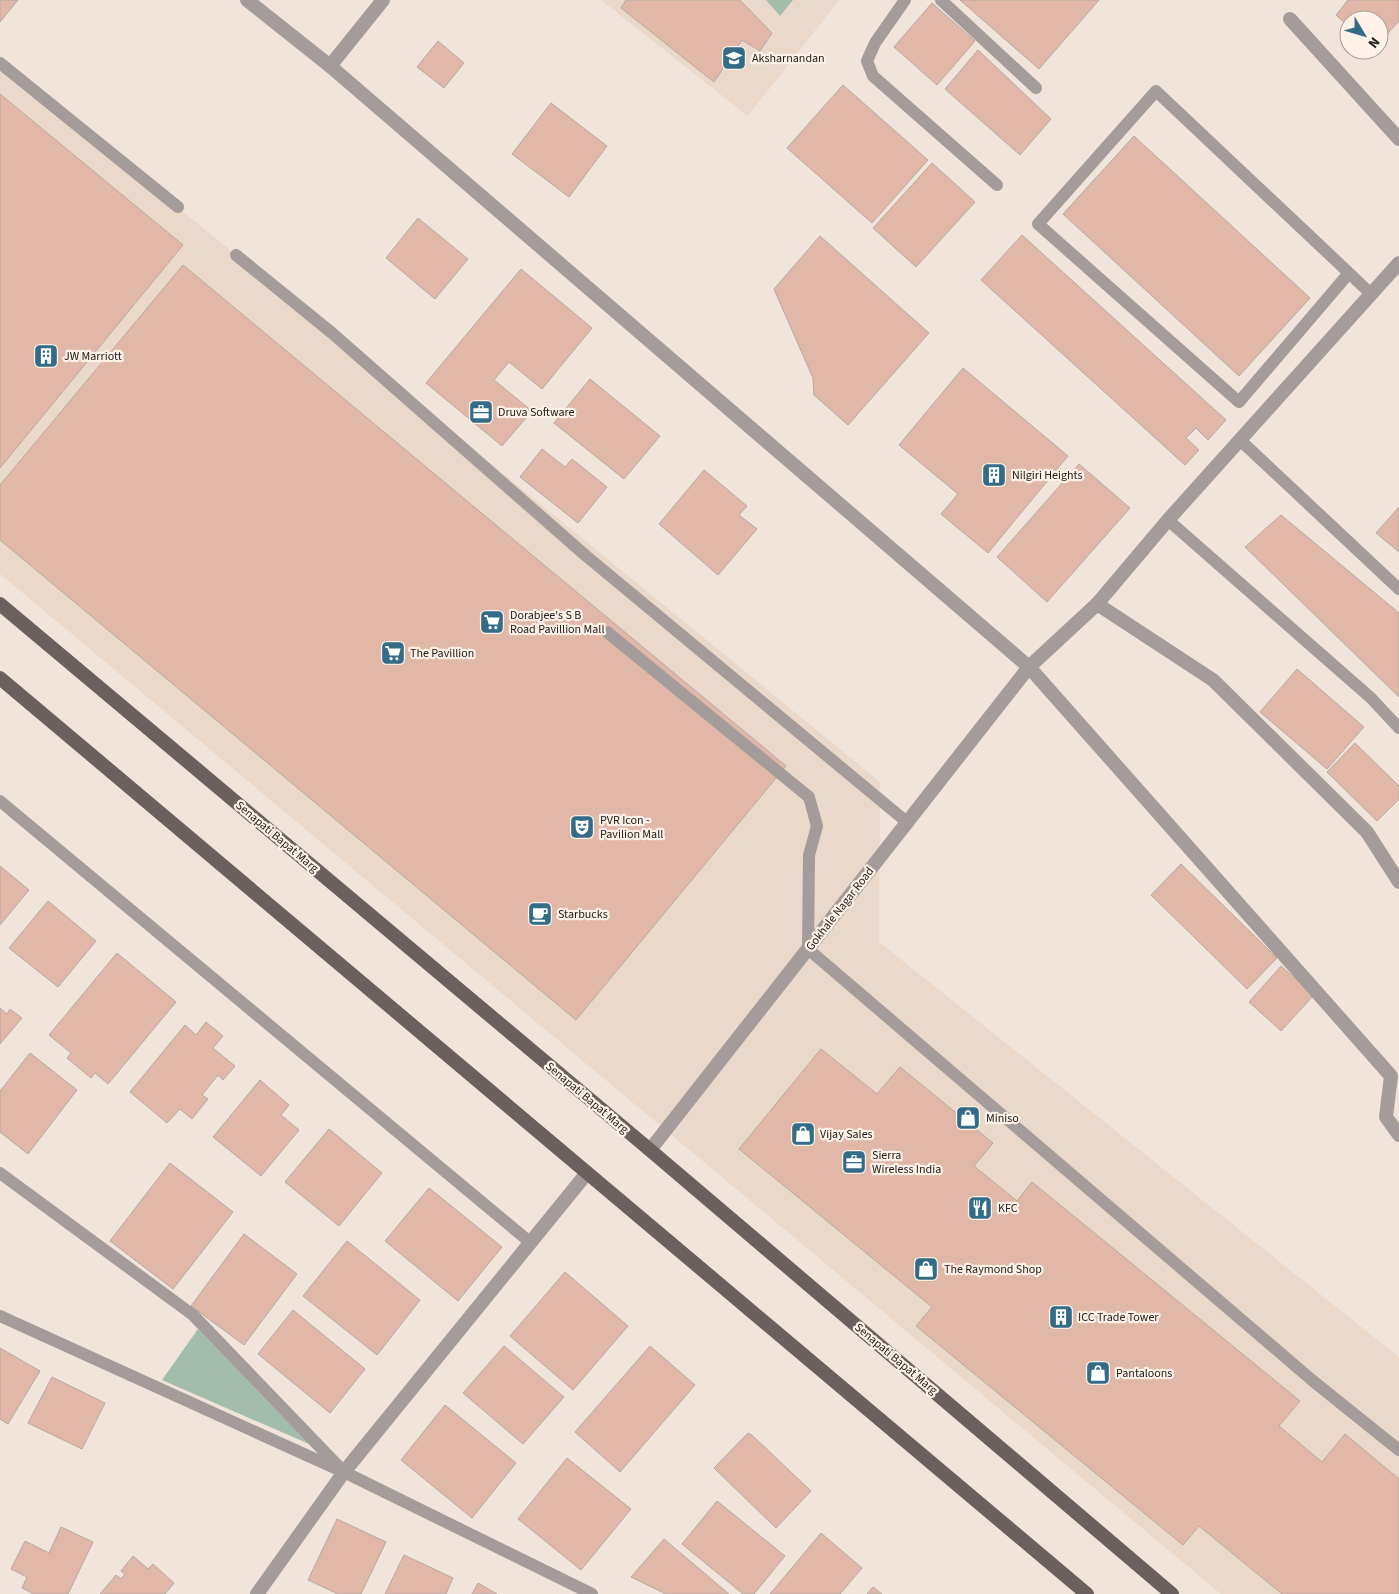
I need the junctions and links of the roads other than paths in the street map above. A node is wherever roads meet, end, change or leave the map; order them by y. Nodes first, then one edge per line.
1 (247, 0) edge
2 (383, 0) edge
3 (905, 0) edge
4 (941, 0) edge
5 (1290, 19) dead end
6 (0, 63) edge
7 (330, 66) junction
8 (1036, 88) dead end
9 (1399, 139) edge
10 (997, 185) dead end
11 (178, 207) dead end
12 (236, 255) dead end
13 (1399, 263) edge
14 (1349, 273) junction
15 (1371, 294) junction
16 (1240, 440) junction
17 (1168, 520) junction
18 (1399, 590) edge
19 (0, 604) edge
20 (1097, 604) junction
21 (607, 632) dead end
22 (1030, 667) junction
23 (0, 678) edge
24 (1399, 728) edge
25 (0, 800) edge
26 (908, 823) junction
27 (1399, 882) edge
28 (808, 949) junction
29 (1399, 1135) edge
30 (650, 1150) junction
31 (0, 1173) edge
32 (587, 1173) junction
33 (531, 1243) junction
34 (0, 1316) edge
35 (1399, 1450) edge
36 (344, 1472) junction
37 (257, 1594) edge
38 (592, 1594) edge
39 (1087, 1594) edge
40 (1172, 1594) edge

1 - 7 street
2 - 7 street
3 - 10 lane
4 - 8 lane
5 - 9 street
6 - 11 lane
7 - 22 street
12 - 26 lane
13 - 15 street, Gokhale Nagar Road
14 - 14 lane
14 - 15 lane
15 - 16 street, Gokhale Nagar Road
16 - 17 street, Gokhale Nagar Road
16 - 18 lane
17 - 20 street, Gokhale Nagar Road
17 - 24 lane
19 - 30 main road, Senapati Bapat Marg
20 - 22 street, Gokhale Nagar Road
20 - 27 street
21 - 28 lane
22 - 26 street, Gokhale Nagar Road
22 - 29 street
23 - 32 main road
25 - 33 lane
26 - 28 street, Gokhale Nagar Road
28 - 30 street, Gokhale Nagar Road
28 - 35 lane
30 - 40 main road, Senapati Bapat Marg
31 - 36 lane
32 - 33 street
32 - 39 main road
33 - 36 street
34 - 36 lane
36 - 37 street
36 - 38 lane

